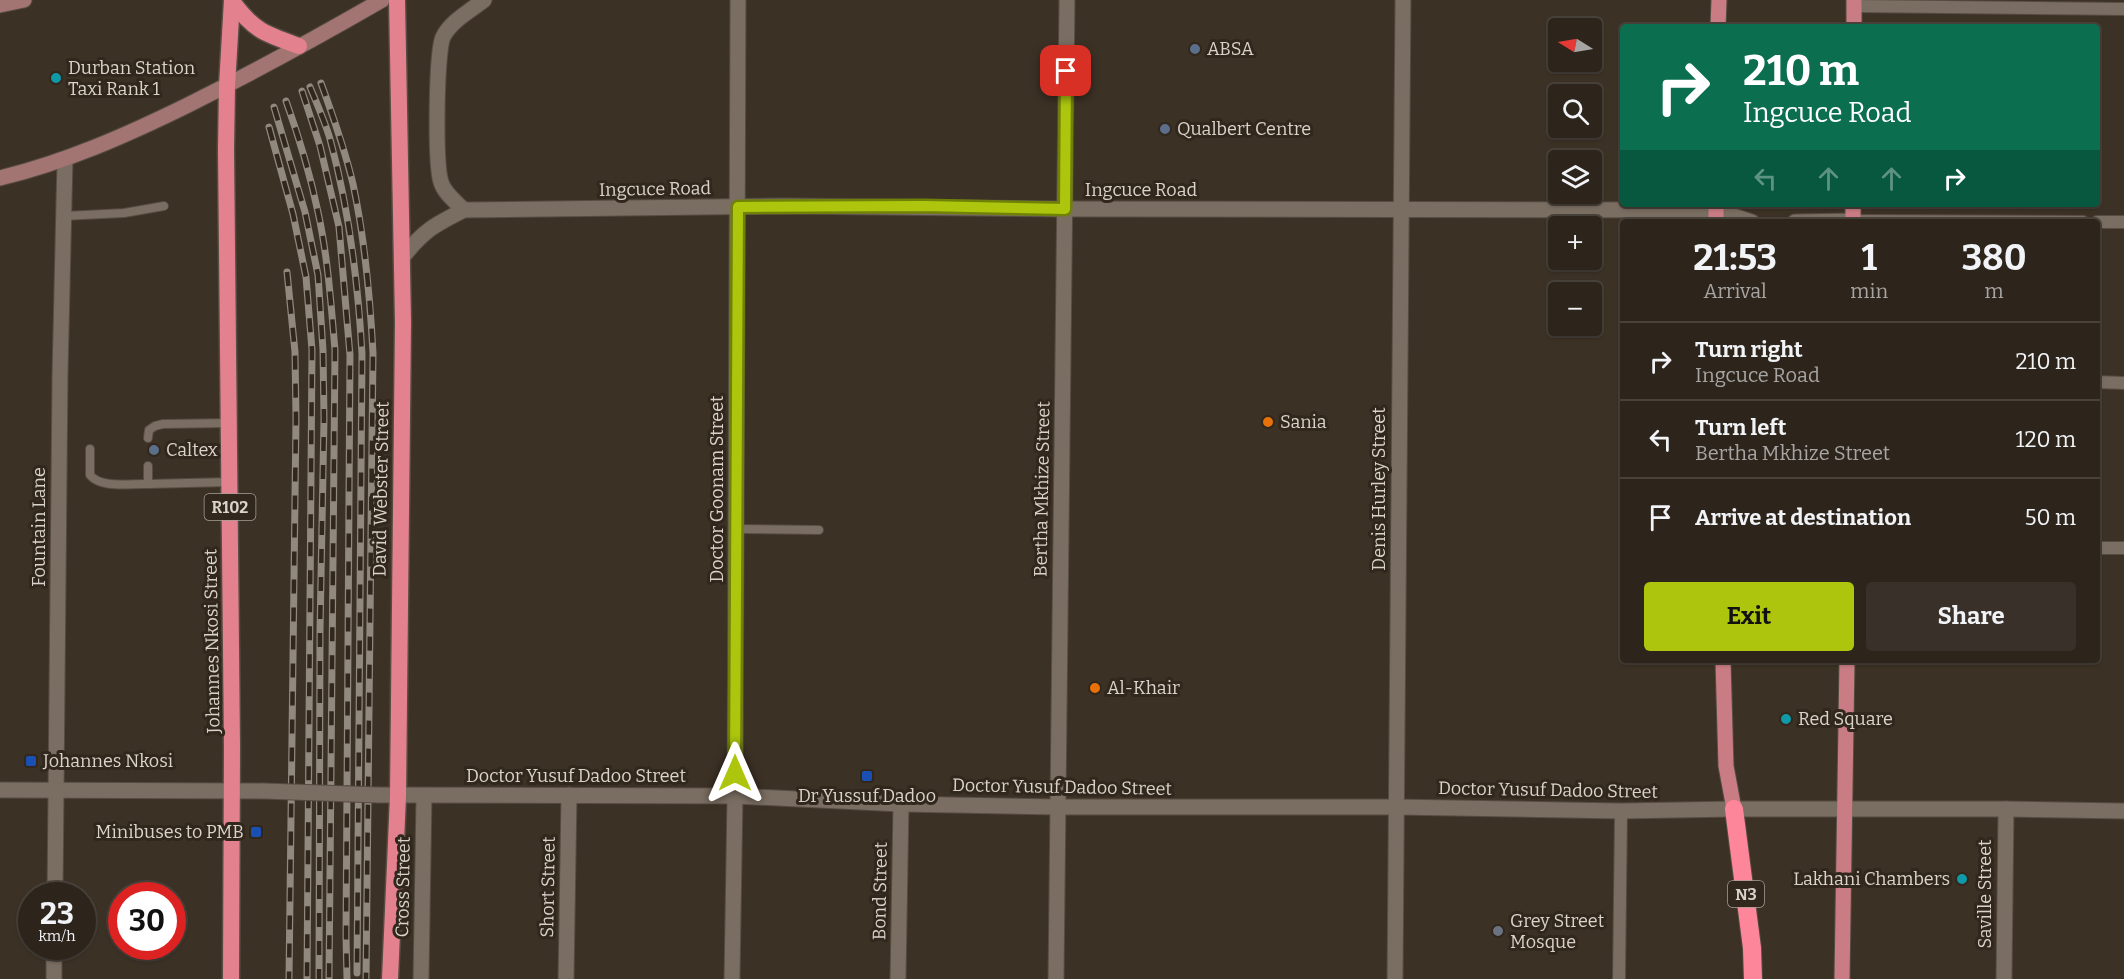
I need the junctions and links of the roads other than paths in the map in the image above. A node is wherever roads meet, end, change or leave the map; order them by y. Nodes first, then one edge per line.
1 (24, 0) edge
2 (232, 0) edge
3 (382, 0) edge
4 (397, 0) edge
5 (484, 0) edge
6 (738, 0) edge
7 (1067, 0) edge
8 (1403, 0) edge
9 (1719, 0) edge
10 (1854, 3) edge
11 (0, 5) edge
12 (2124, 9) edge
13 (1718, 24) edge
14 (1854, 24) edge
15 (299, 46) junction
16 (227, 86) junction
17 (65, 159) junction
18 (0, 178) edge
19 (164, 206) dead end
20 (738, 207) junction
21 (1065, 209) junction
22 (464, 210) junction
23 (1401, 210) junction
24 (1716, 212) edge
25 (64, 216) junction
26 (1741, 219) edge
27 (2100, 222) edge
28 (2124, 222) edge
29 (402, 258) junction
30 (2100, 382) edge
31 (2124, 383) edge
32 (229, 423) junction
33 (148, 438) dead end
34 (90, 449) dead end
35 (148, 465) dead end
36 (229, 482) junction
37 (148, 484) junction
38 (736, 529) junction
39 (819, 530) dead end
40 (2100, 548) edge
41 (2124, 548) edge
42 (1723, 663) edge
43 (1847, 663) edge
44 (0, 790) edge
45 (232, 790) junction
46 (57, 791) junction
47 (569, 795) junction
48 (398, 796) junction
49 (424, 796) junction
50 (735, 796) junction
51 (901, 804) junction
52 (1058, 807) junction
53 (1395, 807) junction
54 (1734, 809) junction
55 (2006, 809) junction
56 (1844, 810) junction
57 (1621, 811) junction
58 (2124, 811) edge
59 (55, 882) edge
60 (54, 960) edge
61 (54, 979) edge
62 (231, 979) edge
63 (390, 979) edge
64 (421, 979) edge
65 (566, 979) edge
66 (732, 979) edge
67 (898, 979) edge
68 (1056, 979) edge
69 (1395, 979) edge
70 (1619, 979) edge
71 (1754, 979) edge
72 (1842, 979) edge
73 (2004, 979) edge

1 - 11 main road
2 - 15 highway
2 - 16 highway, R102
3 - 15 main road
4 - 29 highway, David Webster Street
5 - 22 street
6 - 20 street, Doctor Goonam Street
7 - 21 street, Bertha Mkhize Street
8 - 23 street, Denis Hurley Street
9 - 13 main road
10 - 12 street
10 - 14 main road
15 - 16 main road
16 - 17 main road
16 - 32 highway, Johannes Nkosi Street / R102
17 - 18 main road
17 - 25 street, Fountain Lane
19 - 25 lane
20 - 21 street, Ingcuce Road
20 - 22 street, Ingcuce Road
20 - 38 street, Doctor Goonam Street
21 - 23 street, Ingcuce Road
21 - 52 street, Bertha Mkhize Street
22 - 29 street, Ingcuce Road
23 - 24 street, Ingcuce Road
23 - 53 street, Denis Hurley Street
24 - 26 street, Ingcuce Road
25 - 46 street, Fountain Lane
27 - 28 street
29 - 48 highway, David Webster Street
30 - 31 street
32 - 33 lane
32 - 36 highway, Johannes Nkosi Street / R102
34 - 37 lane
35 - 37 lane
36 - 37 lane
36 - 45 highway, Johannes Nkosi Street / R102
38 - 39 lane
38 - 50 street, Doctor Goonam Street
40 - 41 street
42 - 54 main road
43 - 56 main road
44 - 46 street, Doctor Yusuf Dadoo Street
45 - 46 street, Doctor Yusuf Dadoo Street
45 - 48 street, Doctor Yusuf Dadoo Street, bridge
45 - 62 highway, Johannes Nkosi Street / R102
46 - 59 street, Fountain Lane
47 - 49 street, Doctor Yusuf Dadoo Street
47 - 50 street, Doctor Yusuf Dadoo Street
47 - 65 street, Short Street
48 - 49 street, Doctor Yusuf Dadoo Street
48 - 63 highway, David Webster Street
49 - 64 street, Cross Street
50 - 51 street, Doctor Yusuf Dadoo Street
50 - 66 street, Doctor Goonam Street
51 - 52 street, Doctor Yusuf Dadoo Street
51 - 67 street, Bond Street
52 - 53 street, Doctor Yusuf Dadoo Street
52 - 68 street, Bertha Mkhize Street
53 - 57 street, Doctor Yusuf Dadoo Street
53 - 69 street, Denis Hurley Street
54 - 56 street, Doctor Yusuf Dadoo Street
54 - 57 street, Doctor Yusuf Dadoo Street
54 - 71 highway, N3
55 - 56 street, Doctor Yusuf Dadoo Street
55 - 58 street, Doctor Yusuf Dadoo Street
55 - 73 street, Saville Street
56 - 72 main road
57 - 70 street
60 - 61 street

